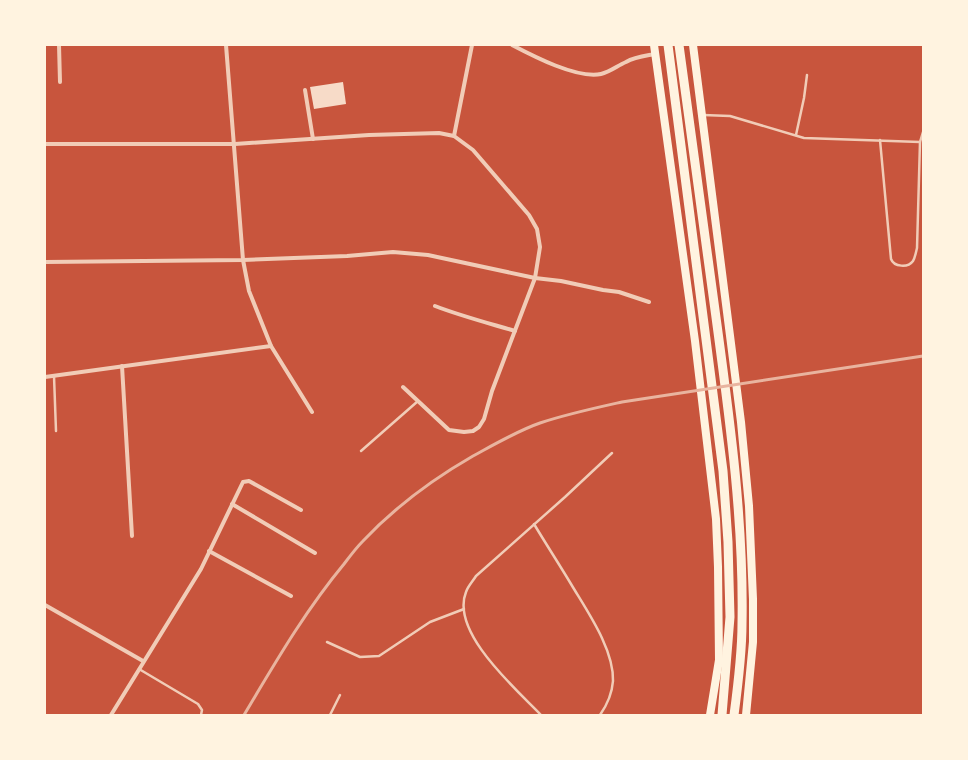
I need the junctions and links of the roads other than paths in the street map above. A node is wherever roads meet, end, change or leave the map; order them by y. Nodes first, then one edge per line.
1 (59, 45) edge
2 (226, 45) edge
3 (472, 45) edge
4 (512, 45) edge
5 (654, 45) edge
6 (668, 45) edge
7 (679, 45) edge
8 (693, 45) edge
9 (655, 54) junction
10 (807, 75) dead end
11 (60, 82) dead end
12 (305, 90) dead end
13 (702, 115) junction
14 (923, 132) edge
15 (796, 135) junction
16 (454, 136) junction
17 (313, 139) junction
18 (880, 140) junction
19 (920, 142) junction
20 (45, 144) edge
21 (235, 144) junction
22 (243, 260) junction
23 (45, 262) edge
24 (535, 278) junction
25 (649, 302) dead end
26 (435, 306) dead end
27 (515, 331) junction
28 (271, 346) junction
29 (122, 366) junction
30 (54, 376) junction
31 (45, 377) edge
32 (403, 388) dead end
33 (418, 401) junction
34 (312, 412) dead end
35 (56, 431) dead end
36 (361, 451) dead end
37 (612, 453) dead end
38 (232, 504) junction
39 (301, 510) dead end
40 (534, 524) junction
41 (132, 536) dead end
42 (209, 551) junction
43 (315, 553) dead end
44 (292, 596) dead end
45 (45, 605) edge
46 (464, 609) junction
47 (326, 642) dead end
48 (143, 661) junction
49 (139, 668) junction
50 (340, 695) dead end
51 (111, 715) edge
52 (201, 715) edge
53 (330, 715) edge
54 (542, 715) edge
55 (600, 715) edge
56 (710, 715) edge
57 (722, 715) edge
58 (734, 715) edge
59 (746, 715) edge

1 - 11 street
2 - 21 street
3 - 16 street
4 - 9 street
5 - 9 main road
6 - 57 highway
7 - 58 highway
8 - 13 main road
9 - 56 main road
10 - 15 lane
12 - 17 street
13 - 15 lane
13 - 59 main road
14 - 19 lane
15 - 18 lane
16 - 17 street
16 - 24 street
17 - 21 street
18 - 19 lane
18 - 19 lane
20 - 21 street
21 - 22 street
22 - 23 street
22 - 24 street
22 - 28 street
24 - 25 street
24 - 27 street
26 - 27 street
27 - 33 street
28 - 29 street
28 - 34 street
29 - 30 street
29 - 41 street
30 - 31 street
30 - 35 lane
32 - 33 street
33 - 36 lane
37 - 40 lane
38 - 39 street
38 - 42 street
38 - 43 street
40 - 46 lane
40 - 55 lane
42 - 44 street
42 - 48 street
45 - 48 street
46 - 47 lane
46 - 54 lane
48 - 49 street
49 - 51 street
49 - 52 lane
50 - 53 lane

